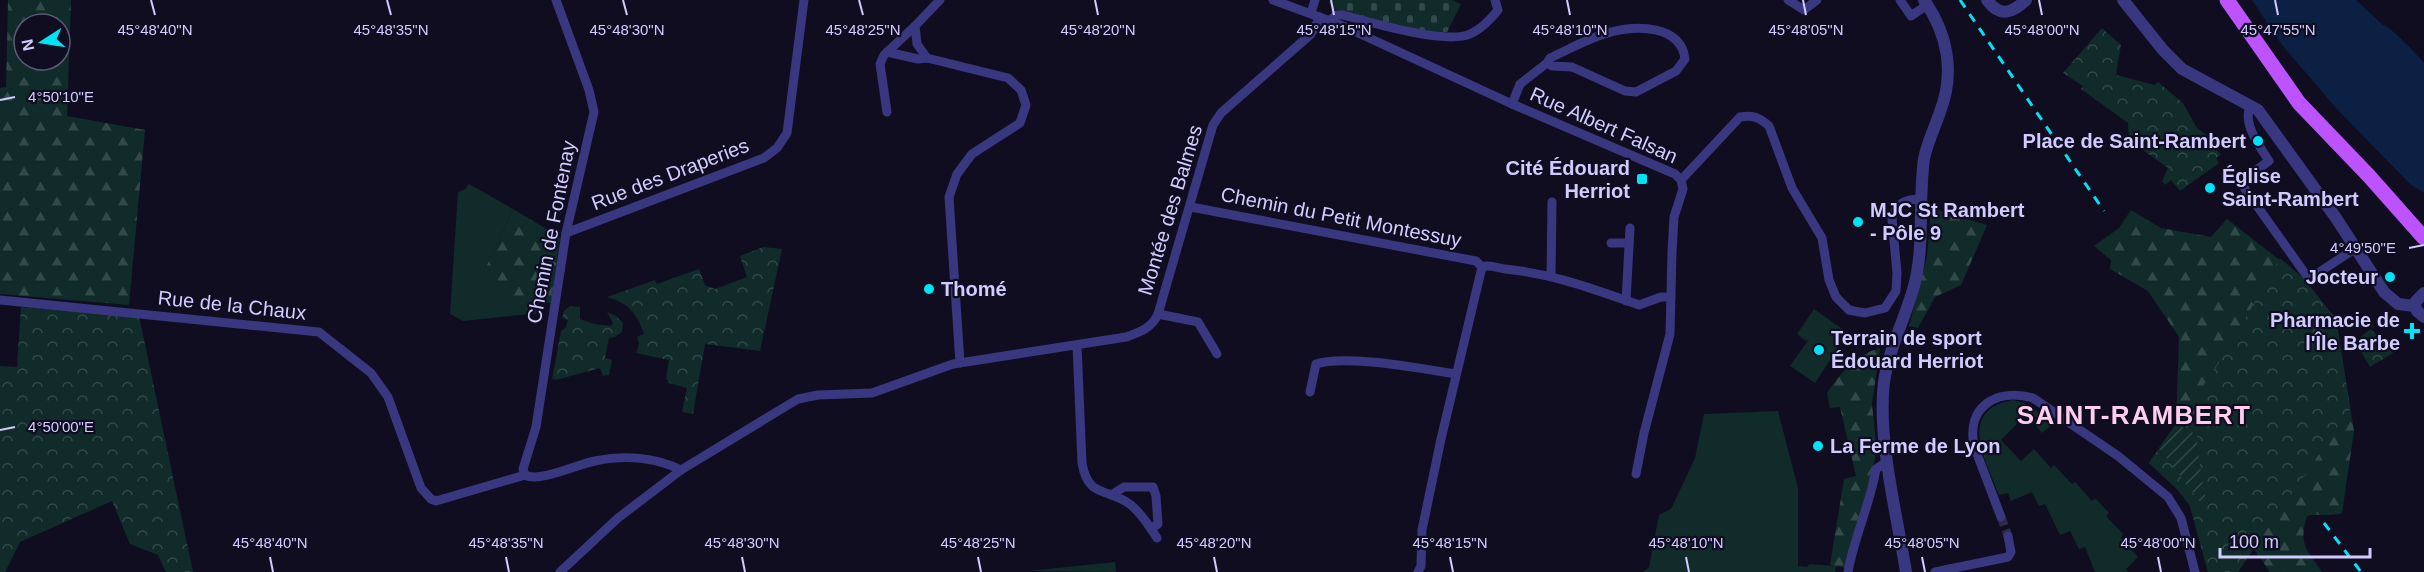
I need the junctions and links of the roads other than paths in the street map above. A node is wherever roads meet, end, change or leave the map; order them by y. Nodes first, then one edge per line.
1 (556, 0) edge
2 (804, 0) edge
3 (940, 0) edge
4 (1273, 0) edge
5 (1315, 0) edge
6 (1509, 0) edge
7 (1788, 0) edge
8 (1817, 0) edge
9 (1900, 0) edge
10 (1987, 0) edge
11 (2026, 0) edge
12 (2123, 0) edge
13 (2227, 0) edge
14 (1497, 2) edge
15 (1929, 2) edge
16 (1316, 15) junction
17 (1330, 21) junction
18 (915, 26) junction
19 (888, 52) junction
20 (927, 58) junction
21 (1547, 63) junction
22 (1512, 104) junction
23 (2251, 105) junction
24 (887, 112) dead end
25 (1681, 180) junction
26 (1922, 200) junction
27 (1552, 202) dead end
28 (1191, 207) junction
29 (1630, 228) dead end
30 (566, 233) junction
31 (2424, 238) edge
32 (1611, 243) dead end
33 (1629, 243) junction
34 (2356, 248) junction
35 (1482, 267) junction
36 (1551, 276) junction
37 (2424, 292) edge
38 (1671, 297) junction
39 (0, 300) edge
40 (1626, 301) junction
41 (2415, 306) junction
42 (1158, 314) junction
43 (2424, 317) edge
44 (1077, 345) junction
45 (1217, 354) dead end
46 (960, 363) junction
47 (1456, 374) junction
48 (1310, 392) dead end
49 (1888, 461) junction
50 (681, 470) junction
51 (1636, 474) dead end
52 (525, 475) junction
53 (1112, 495) junction
54 (2001, 517) tunnel mouth
55 (1151, 529) junction
56 (2008, 536) tunnel mouth
57 (1157, 538) dead end
58 (560, 572) edge
59 (1418, 572) edge
60 (1848, 572) edge
61 (1906, 572) edge
62 (1935, 572) edge
63 (2195, 572) edge

1 - 30 street, Chemin de Fontenay
2 - 30 street, Rue des Draperies
3 - 18 street
4 - 16 street, Rue Albert Falsan
5 - 16 street, Montée des Balmes
6 - 14 street
7 - 8 street
9 - 15 street
10 - 11 street
12 - 23 street
13 - 31 main road
14 - 17 street
15 - 26 street
16 - 17 street, Rue Albert Falsan
16 - 28 street, Montée des Balmes
17 - 22 street, Rue Albert Falsan
18 - 19 street
18 - 20 street
19 - 20 street
19 - 24 street
20 - 46 street
21 - 21 street, Rue Albert Falsan
21 - 22 street, Rue Albert Falsan
22 - 25 street, Rue Albert Falsan
23 - 34 street
23 - 34 street
25 - 26 street
25 - 38 street
26 - 49 street
27 - 36 street
28 - 35 street, Chemin du Petit Montessuy
28 - 42 street, Montée des Balmes
29 - 33 street
30 - 52 street, Chemin de Fontenay
32 - 33 street
33 - 40 street
34 - 41 street
35 - 36 street, Chemin du Petit Montessuy
35 - 47 street
36 - 40 street, Chemin du Petit Montessuy
37 - 41 street
38 - 40 street
38 - 51 street
39 - 52 street, Rue de la Chaux
41 - 43 street
42 - 44 street, Montée des Balmes
42 - 45 street, Montée des Balmes
44 - 46 street, Montée des Balmes
44 - 53 street
46 - 50 street, Montée des Balmes
47 - 48 street
47 - 59 street
49 - 60 street
49 - 61 street
50 - 52 street, Rue de la Chaux
50 - 58 street, Montée des Balmes
53 - 55 street
53 - 55 street
54 - 63 street
55 - 57 street
56 - 62 street

